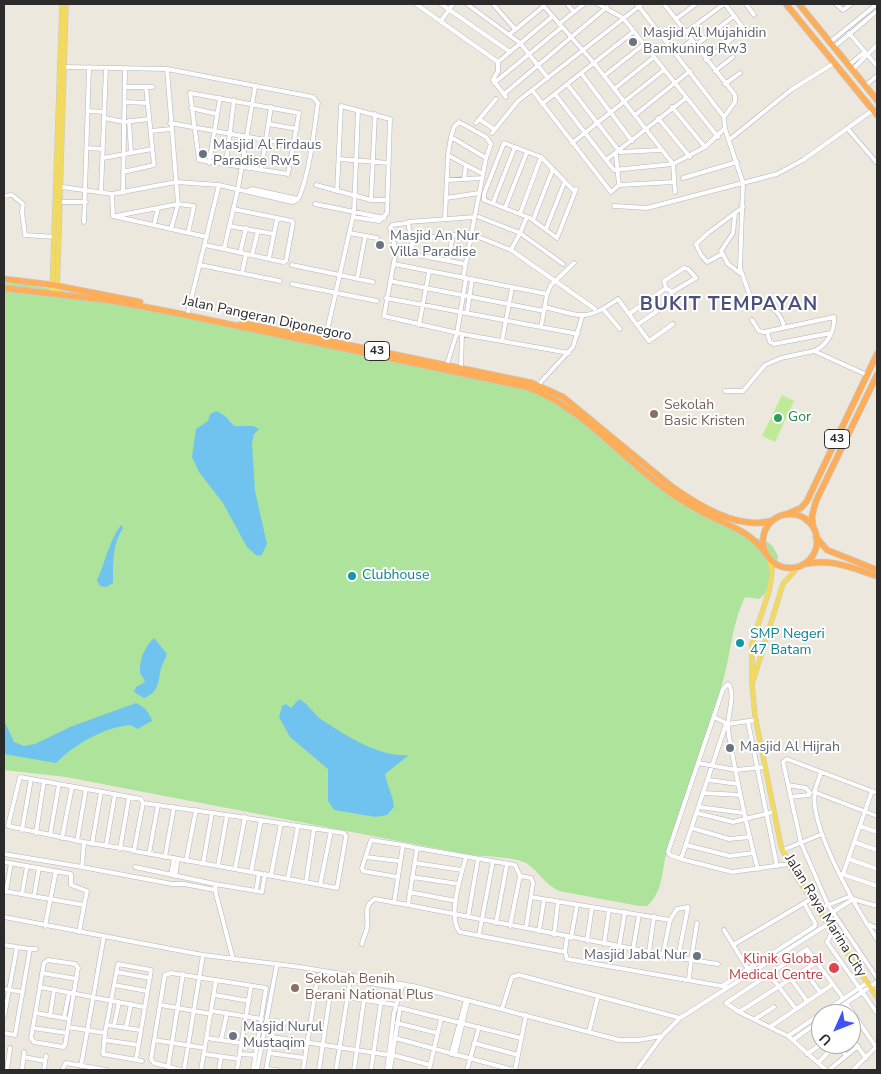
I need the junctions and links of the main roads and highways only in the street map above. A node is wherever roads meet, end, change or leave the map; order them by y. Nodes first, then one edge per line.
1 (62, 4) edge
2 (66, 4) edge
3 (786, 4) edge
4 (799, 4) edge
5 (877, 100) edge
6 (875, 112) edge
7 (58, 226) junction
8 (4, 279) edge
9 (56, 285) junction
10 (4, 288) edge
11 (54, 294) junction
12 (877, 354) edge
13 (877, 375) edge
14 (856, 397) junction
15 (865, 402) junction
16 (787, 514) junction
17 (771, 521) junction
18 (814, 529) junction
19 (816, 537) junction
20 (768, 555) junction
21 (802, 565) junction
22 (877, 570) edge
23 (877, 576) edge
24 (752, 685) junction
25 (877, 997) edge

1 - 7 main road
2 - 7 main road
3 - 6 highway
4 - 5 highway
7 - 9 main road
7 - 9 main road
8 - 9 highway, Jalan Pangeran Diponegoro / 43
9 - 11 main road
9 - 17 highway, Jalan Pangeran Diponegoro / 43
10 - 11 highway, Jalan Pangeran Diponegoro / 43
11 - 20 highway, Jalan Pangeran Diponegoro / 43
12 - 14 highway, 43
13 - 15 highway, 43
14 - 15 highway
14 - 16 highway, 43
15 - 18 highway, 43
16 - 17 highway
16 - 18 highway
17 - 20 highway
18 - 19 highway
19 - 21 highway
19 - 22 highway
20 - 21 highway
20 - 24 main road, Jalan Raya Marina City
21 - 23 highway
21 - 24 main road, Jalan Raya Marina City
24 - 25 main road, Jalan Raya Marina City

